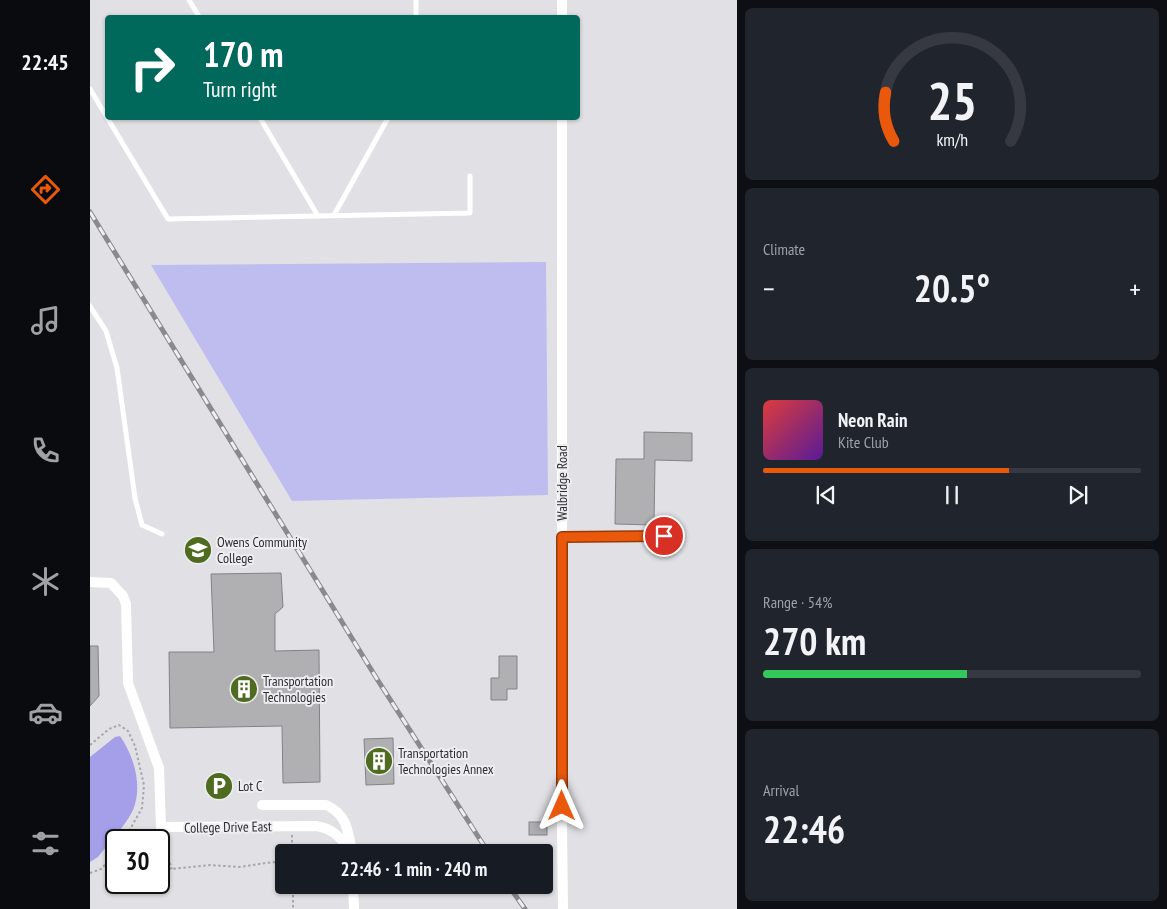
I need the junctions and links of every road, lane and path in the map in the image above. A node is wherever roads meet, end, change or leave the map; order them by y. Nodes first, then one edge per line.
1 (189, 0) edge
2 (416, 0) edge
3 (562, 0) edge
4 (198, 15) edge
5 (416, 15) edge
6 (562, 15) edge
7 (90, 89) edge
8 (105, 114) edge
9 (109, 120) edge
10 (261, 120) edge
11 (387, 120) edge
12 (562, 120) edge
13 (470, 176) dead end
14 (318, 216) junction
15 (334, 216) junction
16 (90, 306) edge
17 (162, 534) dead end
18 (664, 536) dead end
19 (562, 537) junction
20 (90, 582) edge
21 (90, 745) edge
22 (262, 805) dead end
23 (291, 826) junction
24 (130, 829) edge
25 (292, 844) edge
26 (346, 844) edge
27 (351, 844) edge
28 (275, 862) edge
29 (105, 863) edge
30 (170, 863) edge
31 (172, 869) joint
32 (90, 873) edge
33 (293, 894) edge
34 (353, 894) edge
35 (293, 909) edge
36 (354, 909) edge
37 (563, 909) edge

1 - 4 lane
2 - 5 lane
3 - 6 street
7 - 8 lane
9 - 14 lane
10 - 14 lane
11 - 15 lane
12 - 19 street, Walbridge Road
13 - 15 lane
14 - 15 lane
16 - 17 lane
18 - 19 lane
19 - 37 street, Walbridge Road
20 - 23 street, College Drive East
21 - 24 path
22 - 27 street, College Drive East
23 - 25 path
23 - 26 street, College Drive East
28 - 31 path
29 - 32 path
30 - 31 path
33 - 35 path
34 - 36 street

